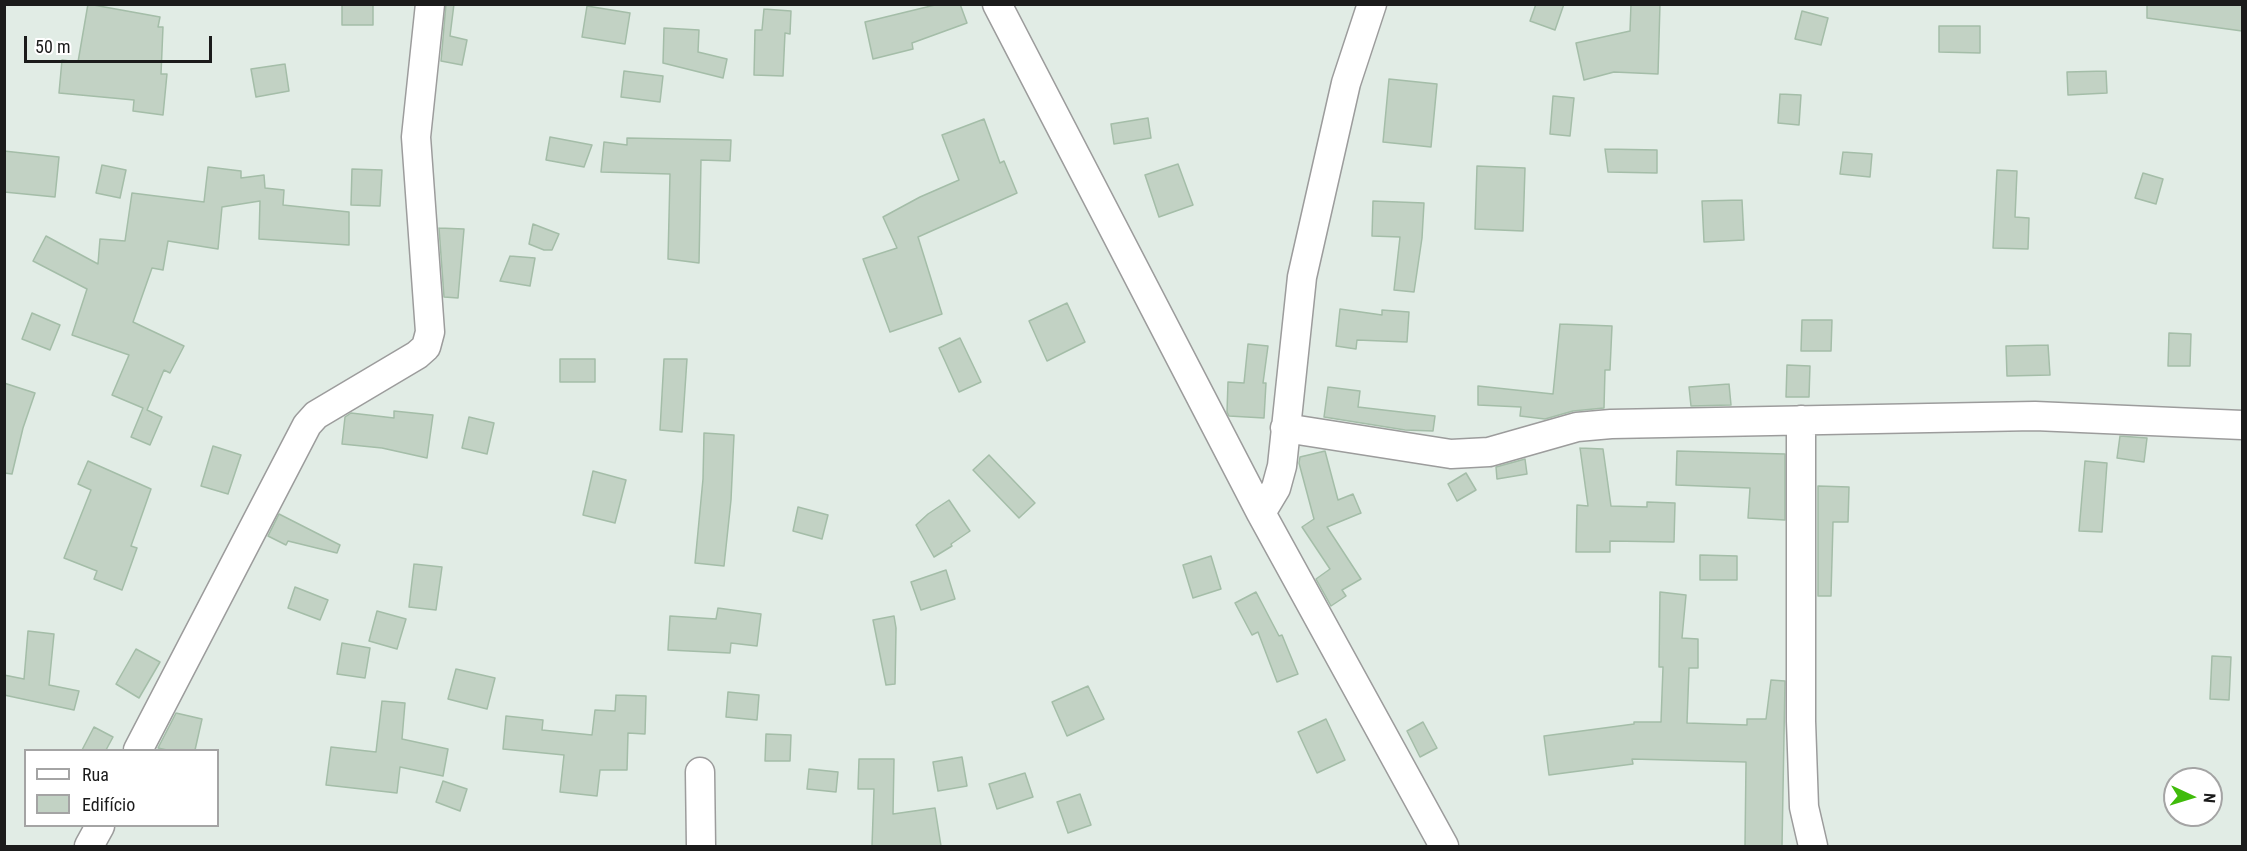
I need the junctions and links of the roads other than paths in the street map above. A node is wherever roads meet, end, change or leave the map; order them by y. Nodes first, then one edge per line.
1 (430, 4) edge
2 (998, 4) edge
3 (1372, 4) edge
4 (1801, 420) junction
5 (2242, 425) edge
6 (1285, 428) junction
7 (1261, 513) junction
8 (139, 749) edge
9 (700, 772) dead end
10 (99, 827) edge
11 (89, 846) edge
12 (701, 846) edge
13 (1444, 846) edge
14 (1813, 846) edge

1 - 8 street
2 - 7 street
3 - 6 street
4 - 5 street
4 - 6 street
4 - 14 street
6 - 7 street
7 - 13 street
9 - 12 street
10 - 11 street

